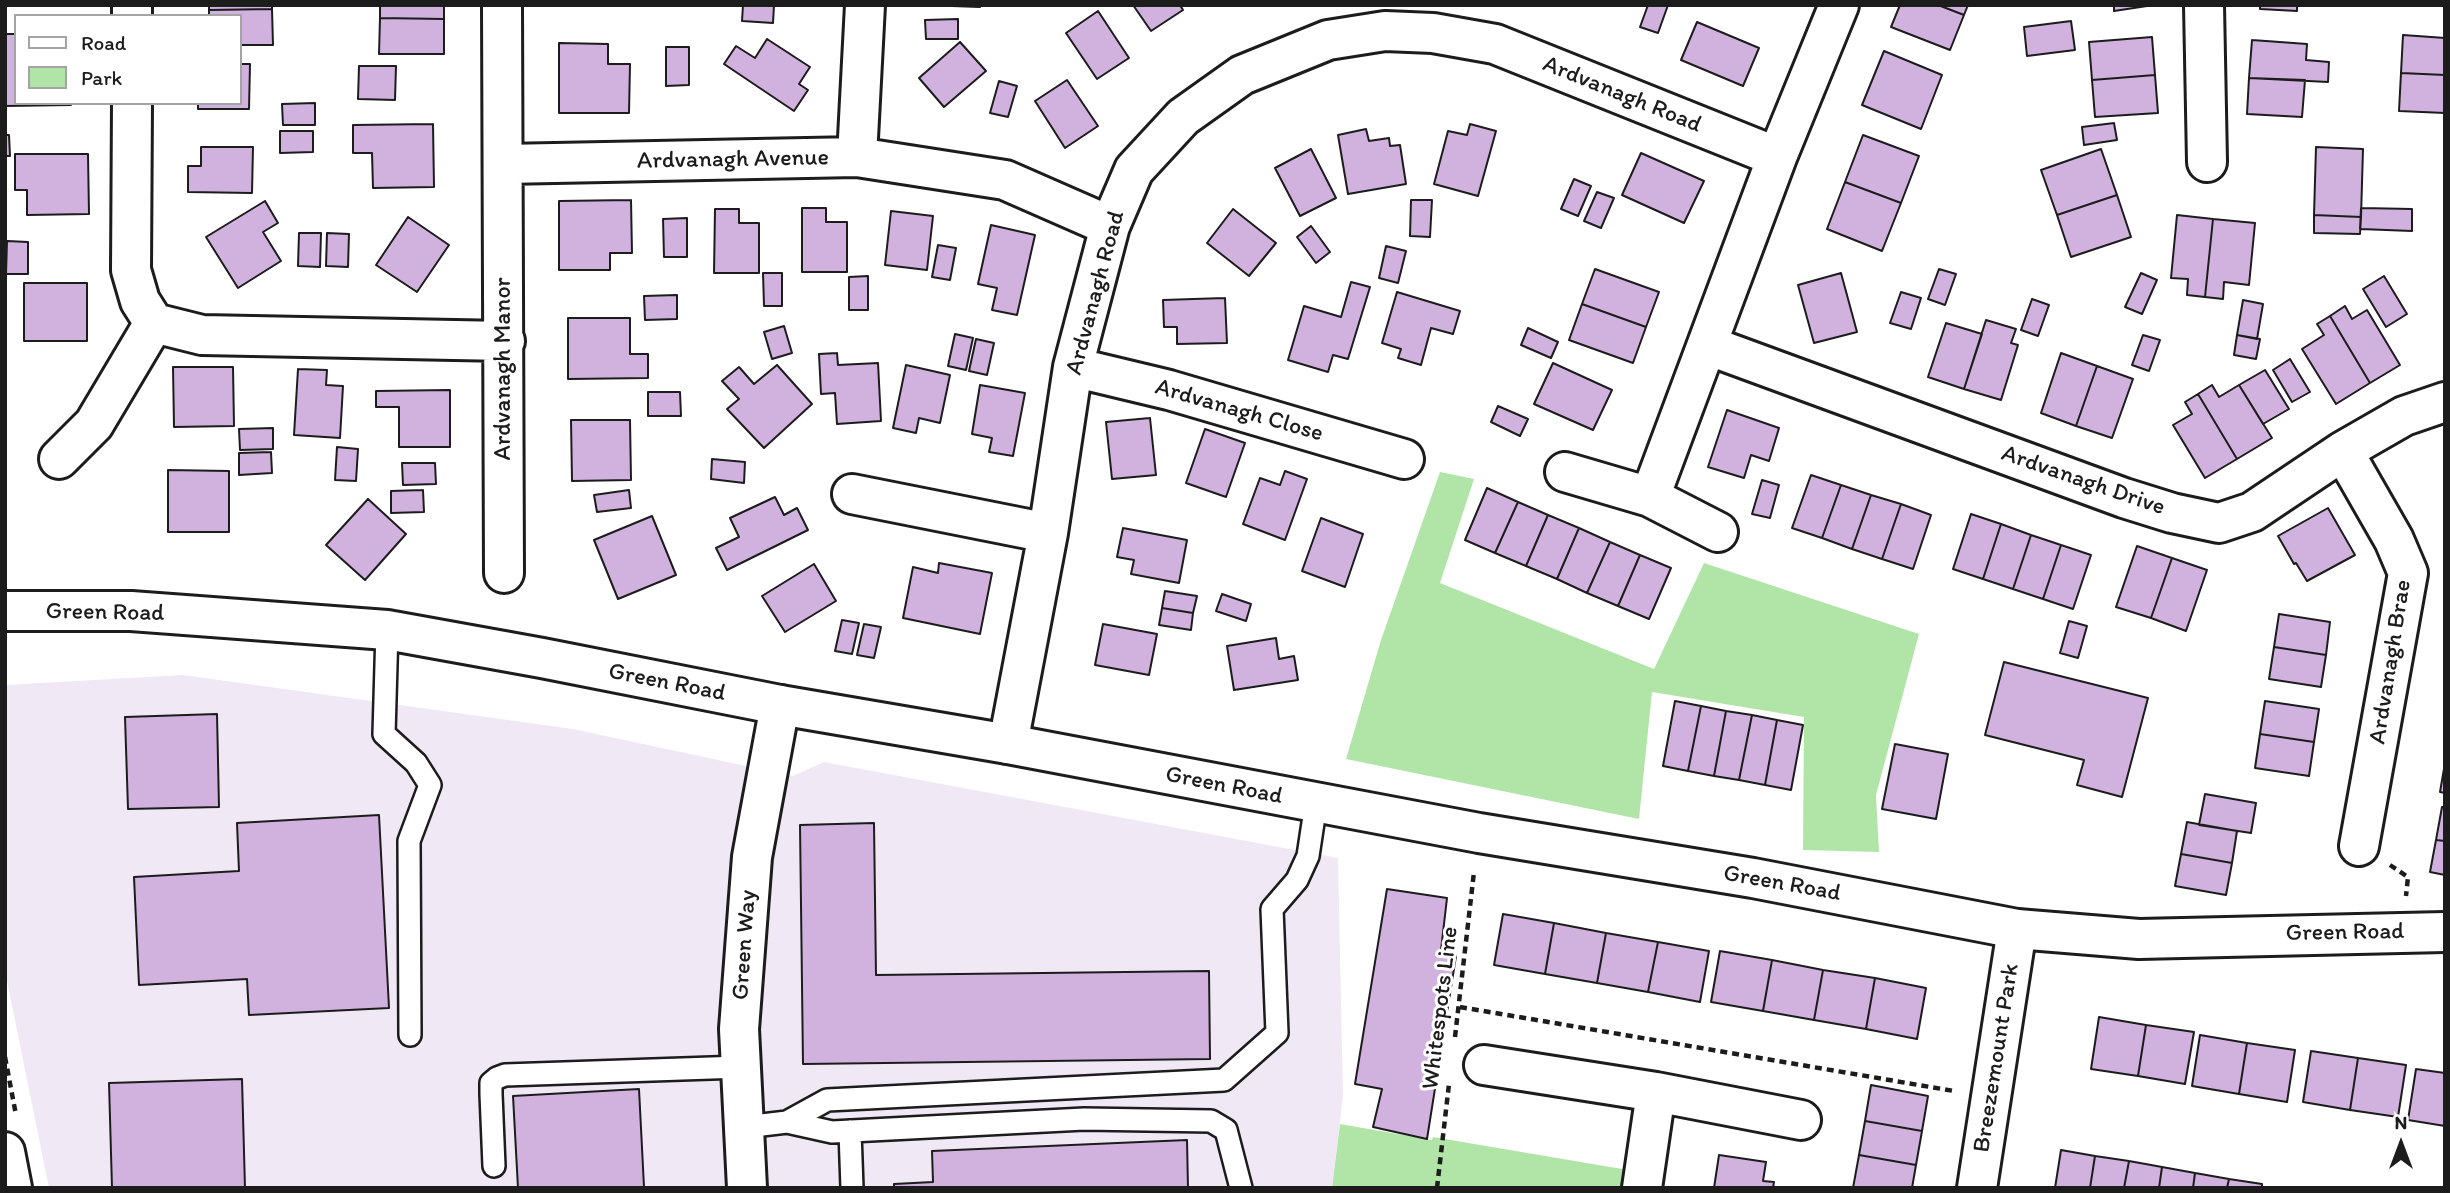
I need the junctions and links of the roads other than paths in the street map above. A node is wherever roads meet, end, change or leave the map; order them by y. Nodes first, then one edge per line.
1 (502, 5) edge
2 (865, 5) edge
3 (1839, 5) edge
4 (2204, 5) edge
5 (1431, 19) edge
6 (132, 105) edge
7 (857, 157) junction
8 (1777, 157) junction
9 (2207, 162) dead end
10 (504, 164) junction
11 (1110, 226) junction
12 (154, 323) junction
13 (505, 341) junction
14 (1707, 345) junction
15 (1073, 367) junction
16 (2445, 402) edge
17 (2343, 451) junction
18 (59, 459) dead end
19 (1404, 459) dead end
20 (1565, 472) dead end
21 (852, 494) dead end
22 (1650, 496) junction
23 (1718, 532) dead end
24 (1048, 533) junction
25 (504, 573) dead end
26 (5, 611) edge
27 (387, 630) junction
28 (780, 705) junction
29 (1008, 744) junction
30 (1316, 803) junction
31 (2359, 846) road end
32 (2017, 929) junction
33 (2445, 932) edge
34 (410, 1035) dead end
35 (741, 1066) junction
36 (1467, 1072) road end
37 (1656, 1092) junction
38 (1801, 1119) dead end
39 (787, 1122) junction
40 (745, 1127) junction
41 (850, 1132) junction
42 (5, 1152) edge
43 (494, 1166) dead end
44 (12, 1188) edge
45 (747, 1188) edge
46 (852, 1188) edge
47 (1241, 1188) edge
48 (1642, 1188) edge
49 (1977, 1188) edge

1 - 10 main road
2 - 7 main road
3 - 8 main road
4 - 9 main road
5 - 8 main road, Ardvanagh Road
5 - 11 main road, Ardvanagh Road
6 - 12 main road
7 - 10 main road, Ardvanagh Avenue
7 - 11 main road, Ardvanagh Avenue
8 - 14 main road
10 - 13 main road, Ardvanagh Manor
11 - 15 main road, Ardvanagh Road
12 - 13 main road
12 - 18 main road
13 - 25 main road, Ardvanagh Manor
14 - 17 main road, Ardvanagh Drive
14 - 22 main road
15 - 19 main road, Ardvanagh Close
15 - 24 main road, Ardvanagh Road
16 - 17 main road, Ardvanagh Drive
17 - 31 main road, Ardvanagh Brae
20 - 22 main road
21 - 24 main road
22 - 23 main road
24 - 29 main road, Ardvanagh Road
26 - 27 main road, Green Road
27 - 28 main road, Green Road
27 - 34 lane
28 - 29 main road, Green Road
28 - 35 main road, Green Way
29 - 30 main road, Green Road
30 - 32 main road, Green Road
30 - 39 lane
32 - 33 main road, Green Road
32 - 49 main road, Breezemount Park
35 - 40 main road, Green Way
35 - 43 lane
36 - 37 main road
37 - 38 main road
37 - 48 main road
39 - 40 lane
39 - 41 lane
40 - 45 main road, Green Way
41 - 46 lane
41 - 47 lane
42 - 44 main road

